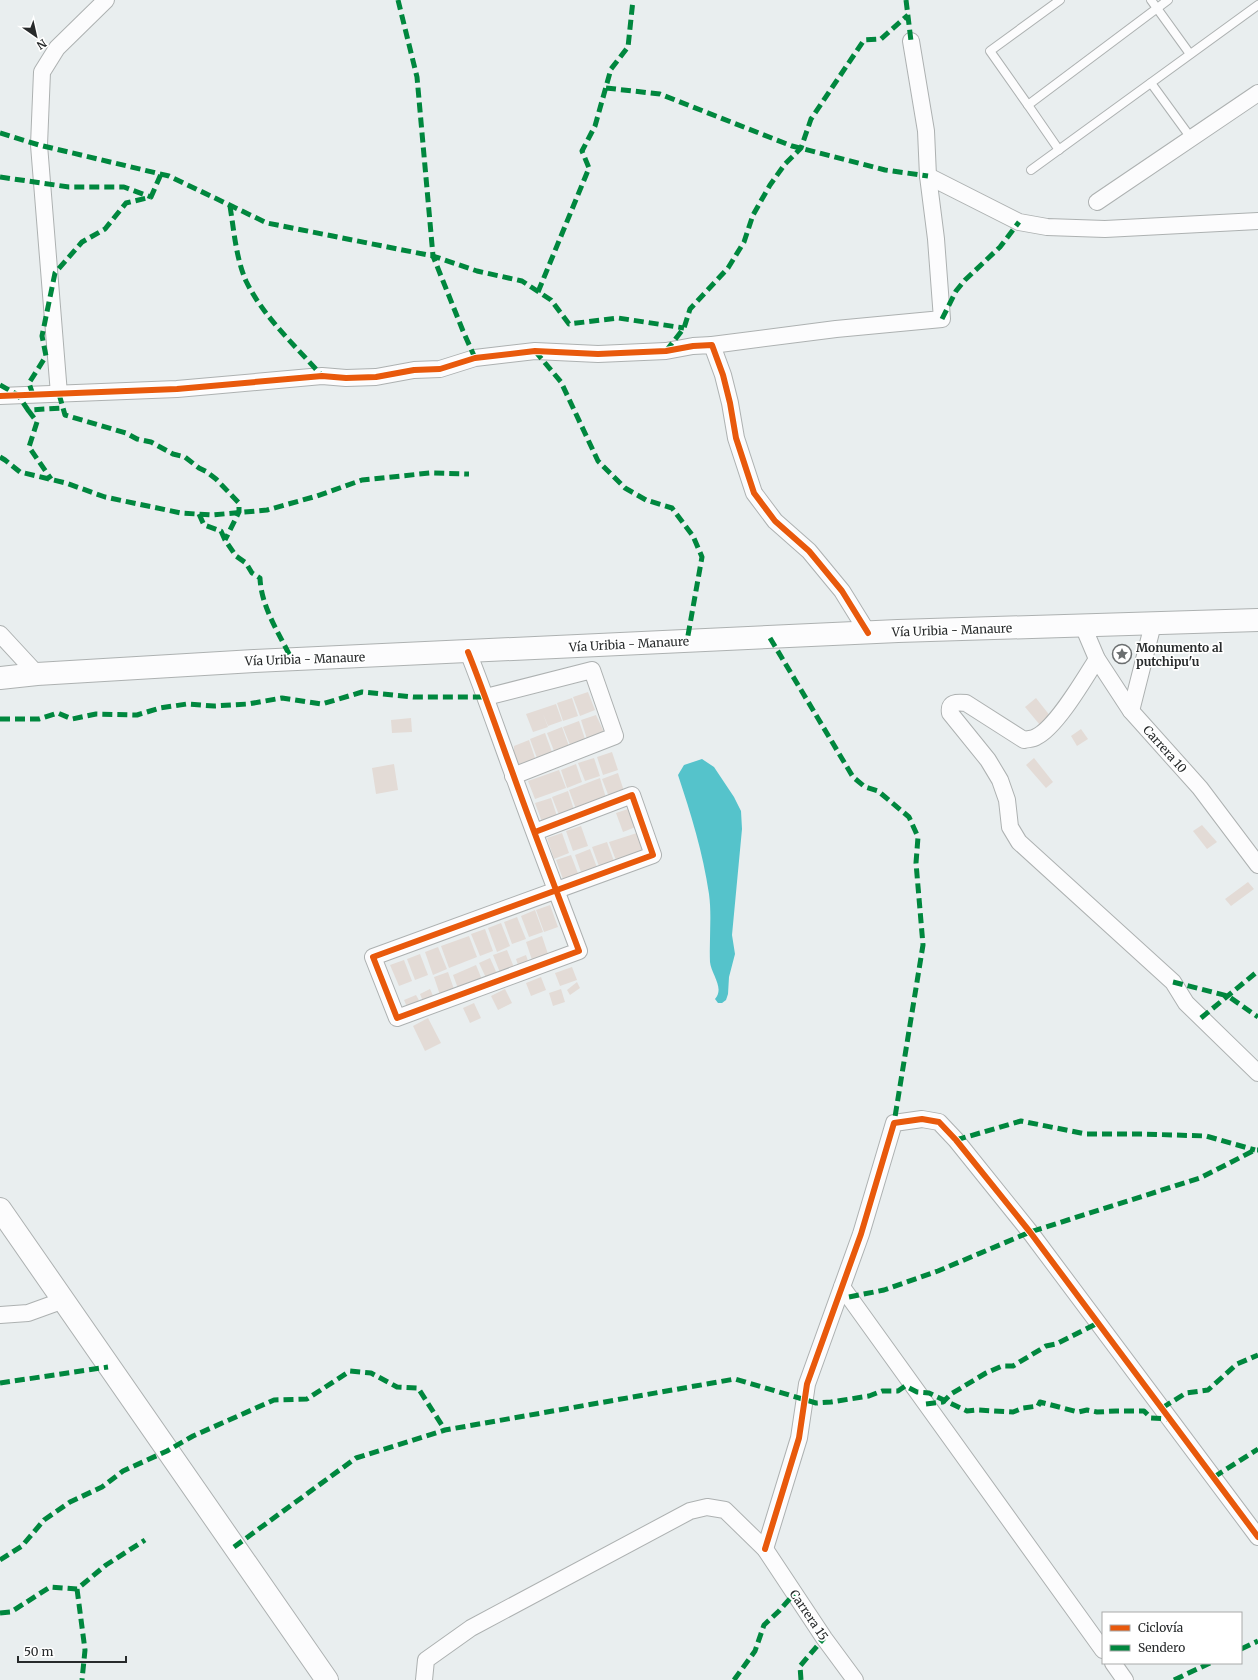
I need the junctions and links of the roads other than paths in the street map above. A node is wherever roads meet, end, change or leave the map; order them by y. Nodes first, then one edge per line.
1 (106, 0) edge
2 (1060, 0) edge
3 (1151, 0) edge
4 (1168, 0) edge
5 (1258, 5) edge
6 (1157, 8) junction
7 (911, 41) dead end
8 (1190, 54) junction
9 (1151, 83) junction
10 (1258, 93) edge
11 (1028, 105) junction
12 (1191, 138) junction
13 (1059, 150) junction
14 (1031, 170) dead end
15 (928, 176) junction
16 (1097, 202) dead end
17 (1258, 221) edge
18 (712, 345) junction
19 (59, 394) junction
20 (0, 396) edge
21 (1258, 620) edge
22 (1153, 624) junction
23 (1083, 626) junction
24 (868, 633) junction
25 (0, 634) edge
26 (468, 652) junction
27 (1097, 659) junction
28 (36, 674) junction
29 (0, 678) edge
30 (486, 698) junction
31 (1130, 711) junction
32 (513, 776) junction
33 (535, 832) junction
34 (1258, 866) edge
35 (556, 890) junction
36 (1258, 1073) edge
37 (0, 1209) edge
38 (842, 1287) junction
39 (64, 1300) junction
40 (0, 1315) edge
41 (1258, 1537) edge
42 (765, 1549) junction
43 (1102, 1649) edge
44 (1114, 1664) edge
45 (327, 1680) edge
46 (424, 1680) edge
47 (855, 1680) edge
48 (1125, 1680) edge

1 - 19 street
2 - 11 lane
3 - 6 lane
4 - 6 lane
5 - 8 lane
6 - 8 lane
6 - 11 lane
7 - 15 street
8 - 9 lane
9 - 12 lane
9 - 13 lane
10 - 12 street
11 - 13 lane
12 - 16 street
13 - 14 lane
15 - 17 street
15 - 18 street
18 - 19 street
18 - 24 street
19 - 20 street
21 - 22 main road, Vía Uribia - Manaure
22 - 23 main road, Vía Uribia - Manaure
22 - 31 street
23 - 24 main road, Vía Uribia - Manaure
23 - 27 street, Carrera 10
24 - 26 main road, Vía Uribia - Manaure
25 - 28 street
26 - 28 main road, Vía Uribia - Manaure
26 - 30 street
27 - 31 street, Carrera 10
27 - 36 street
28 - 29 main road, Vía Uribia - Manaure
30 - 32 street
30 - 32 street
31 - 34 street, Carrera 10
32 - 33 street
33 - 35 street
33 - 35 street
35 - 35 street
37 - 39 main road
38 - 41 street
38 - 42 street
38 - 43 street
39 - 40 street
39 - 45 main road
42 - 46 street, Carrera 15
42 - 47 street, Carrera 15
44 - 48 street

